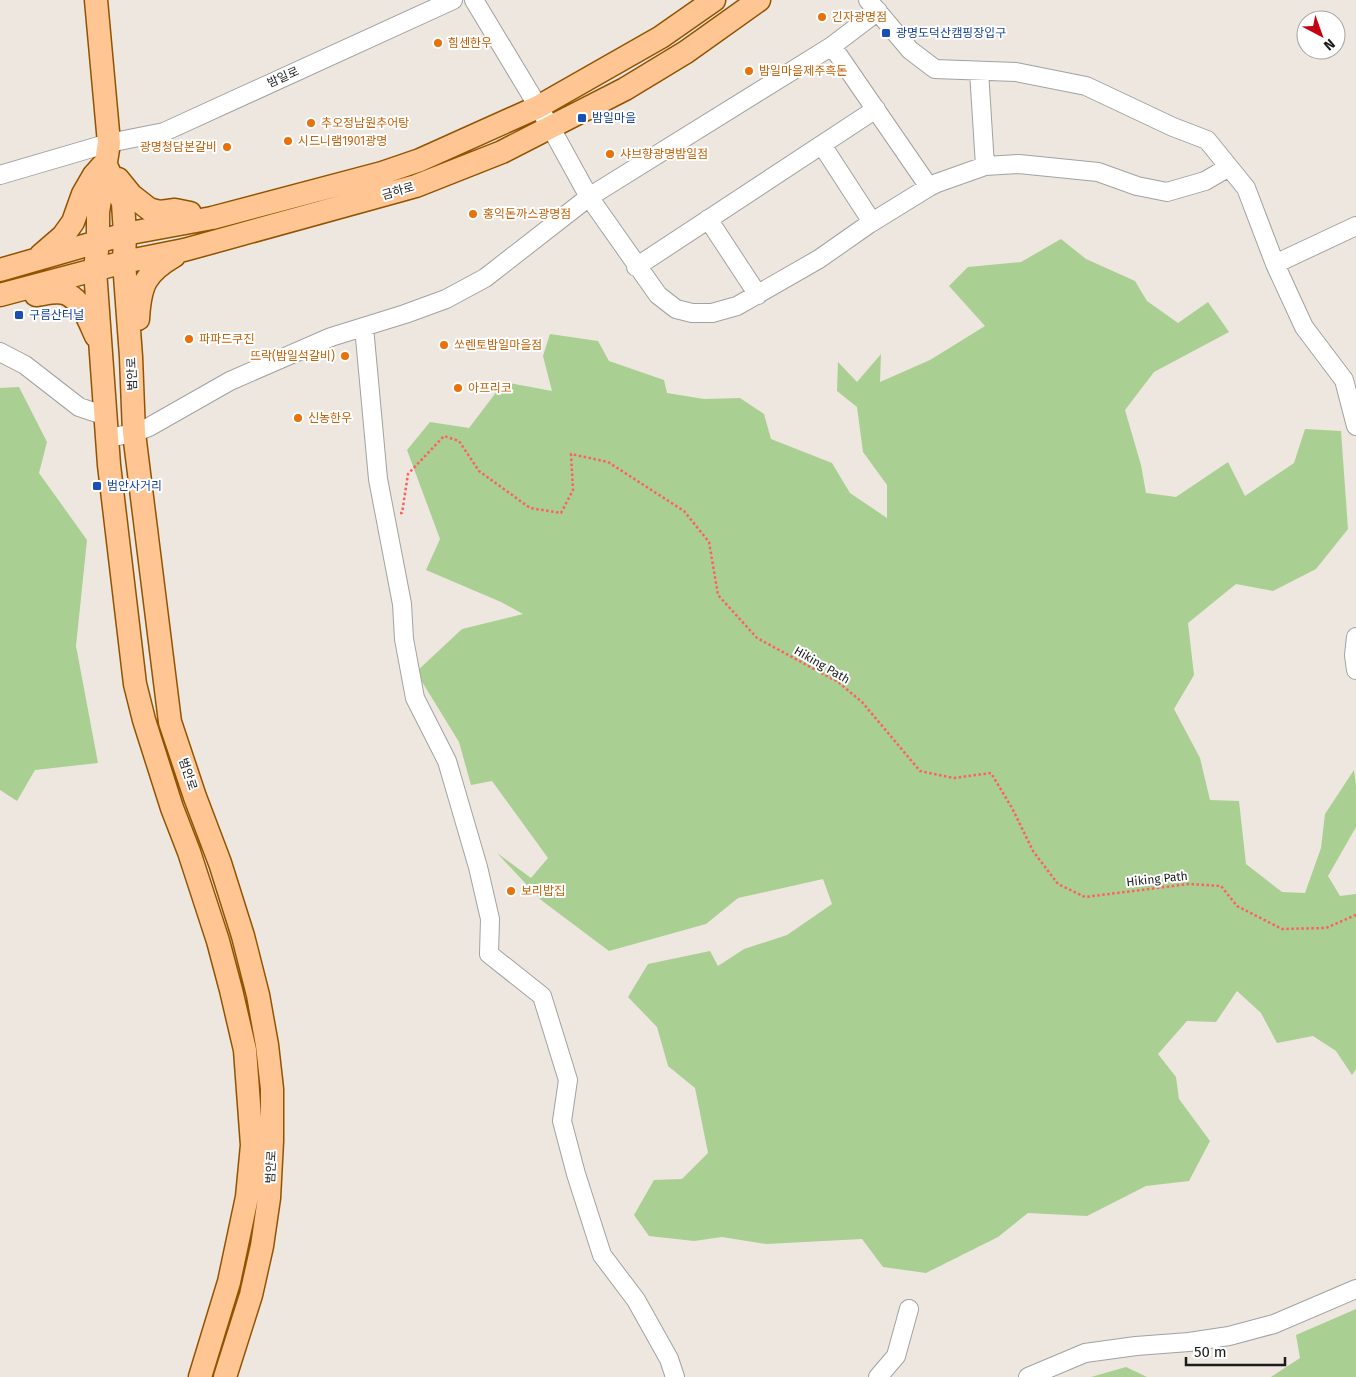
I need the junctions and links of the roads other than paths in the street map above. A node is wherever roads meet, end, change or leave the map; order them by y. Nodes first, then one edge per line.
1 (96, 0) edge
2 (453, 0) edge
3 (474, 0) edge
4 (714, 0) edge
5 (759, 0) edge
6 (873, 6) edge
7 (832, 46) junction
8 (979, 71) junction
9 (538, 107) junction
10 (876, 109) junction
11 (551, 128) junction
12 (822, 145) junction
13 (107, 153) junction
14 (985, 166) junction
15 (1229, 167) junction
16 (0, 174) edge
17 (929, 187) junction
18 (589, 197) junction
19 (212, 218) junction
20 (708, 219) junction
21 (872, 222) junction
22 (1356, 226) edge
23 (125, 234) junction
24 (98, 241) junction
25 (184, 250) junction
26 (33, 261) junction
27 (124, 262) junction
28 (1275, 264) junction
29 (636, 266) junction
30 (0, 270) edge
31 (95, 270) junction
32 (7, 292) edge
33 (758, 295) junction
34 (364, 327) junction
35 (101, 347) junction
36 (0, 352) edge
37 (131, 357) junction
38 (1356, 426) edge
39 (107, 427) junction
40 (134, 433) junction
41 (1356, 637) edge
42 (1356, 670) edge
43 (1356, 1289) edge
44 (909, 1309) dead end
45 (200, 1377) edge
46 (225, 1377) edge
47 (675, 1377) edge
48 (878, 1377) edge
49 (1028, 1377) edge

1 - 13 main road, 범안로
2 - 13 street, 밤일로
3 - 9 street
4 - 9 main road, 금하로
5 - 11 main road, 금하로
6 - 7 street
6 - 8 street
7 - 10 street
7 - 18 street
8 - 14 street
8 - 15 street
9 - 11 street
9 - 19 main road, 금하로
10 - 12 street
10 - 17 street
11 - 18 street
11 - 25 main road, 금하로
12 - 20 street
12 - 21 street
13 - 16 street, 밤일로
13 - 19 main road
13 - 23 main road, 범안로
13 - 24 main road, 범안로
13 - 26 main road
14 - 15 street
14 - 17 street
15 - 28 street
17 - 21 street
18 - 29 street
18 - 34 street
19 - 23 main road, 금하로
20 - 29 street
20 - 33 street
21 - 33 street
22 - 28 street
23 - 24 main road, 금하로
23 - 27 main road, 범안로
24 - 26 main road, 금하로
24 - 31 main road, 범안로
25 - 27 main road, 금하로
25 - 37 main road
26 - 30 main road, 금하로
27 - 31 main road, 금하로
27 - 37 main road, 범안로
28 - 38 street
29 - 33 street
31 - 32 main road, 금하로
31 - 35 main road, 범안로
32 - 35 main road
34 - 40 street
34 - 47 street
35 - 39 main road, 범안로
36 - 39 street
37 - 40 main road, 범안로
39 - 40 street
39 - 45 main road, 범안로
40 - 46 main road, 범안로
41 - 42 street
43 - 49 street
44 - 48 street

